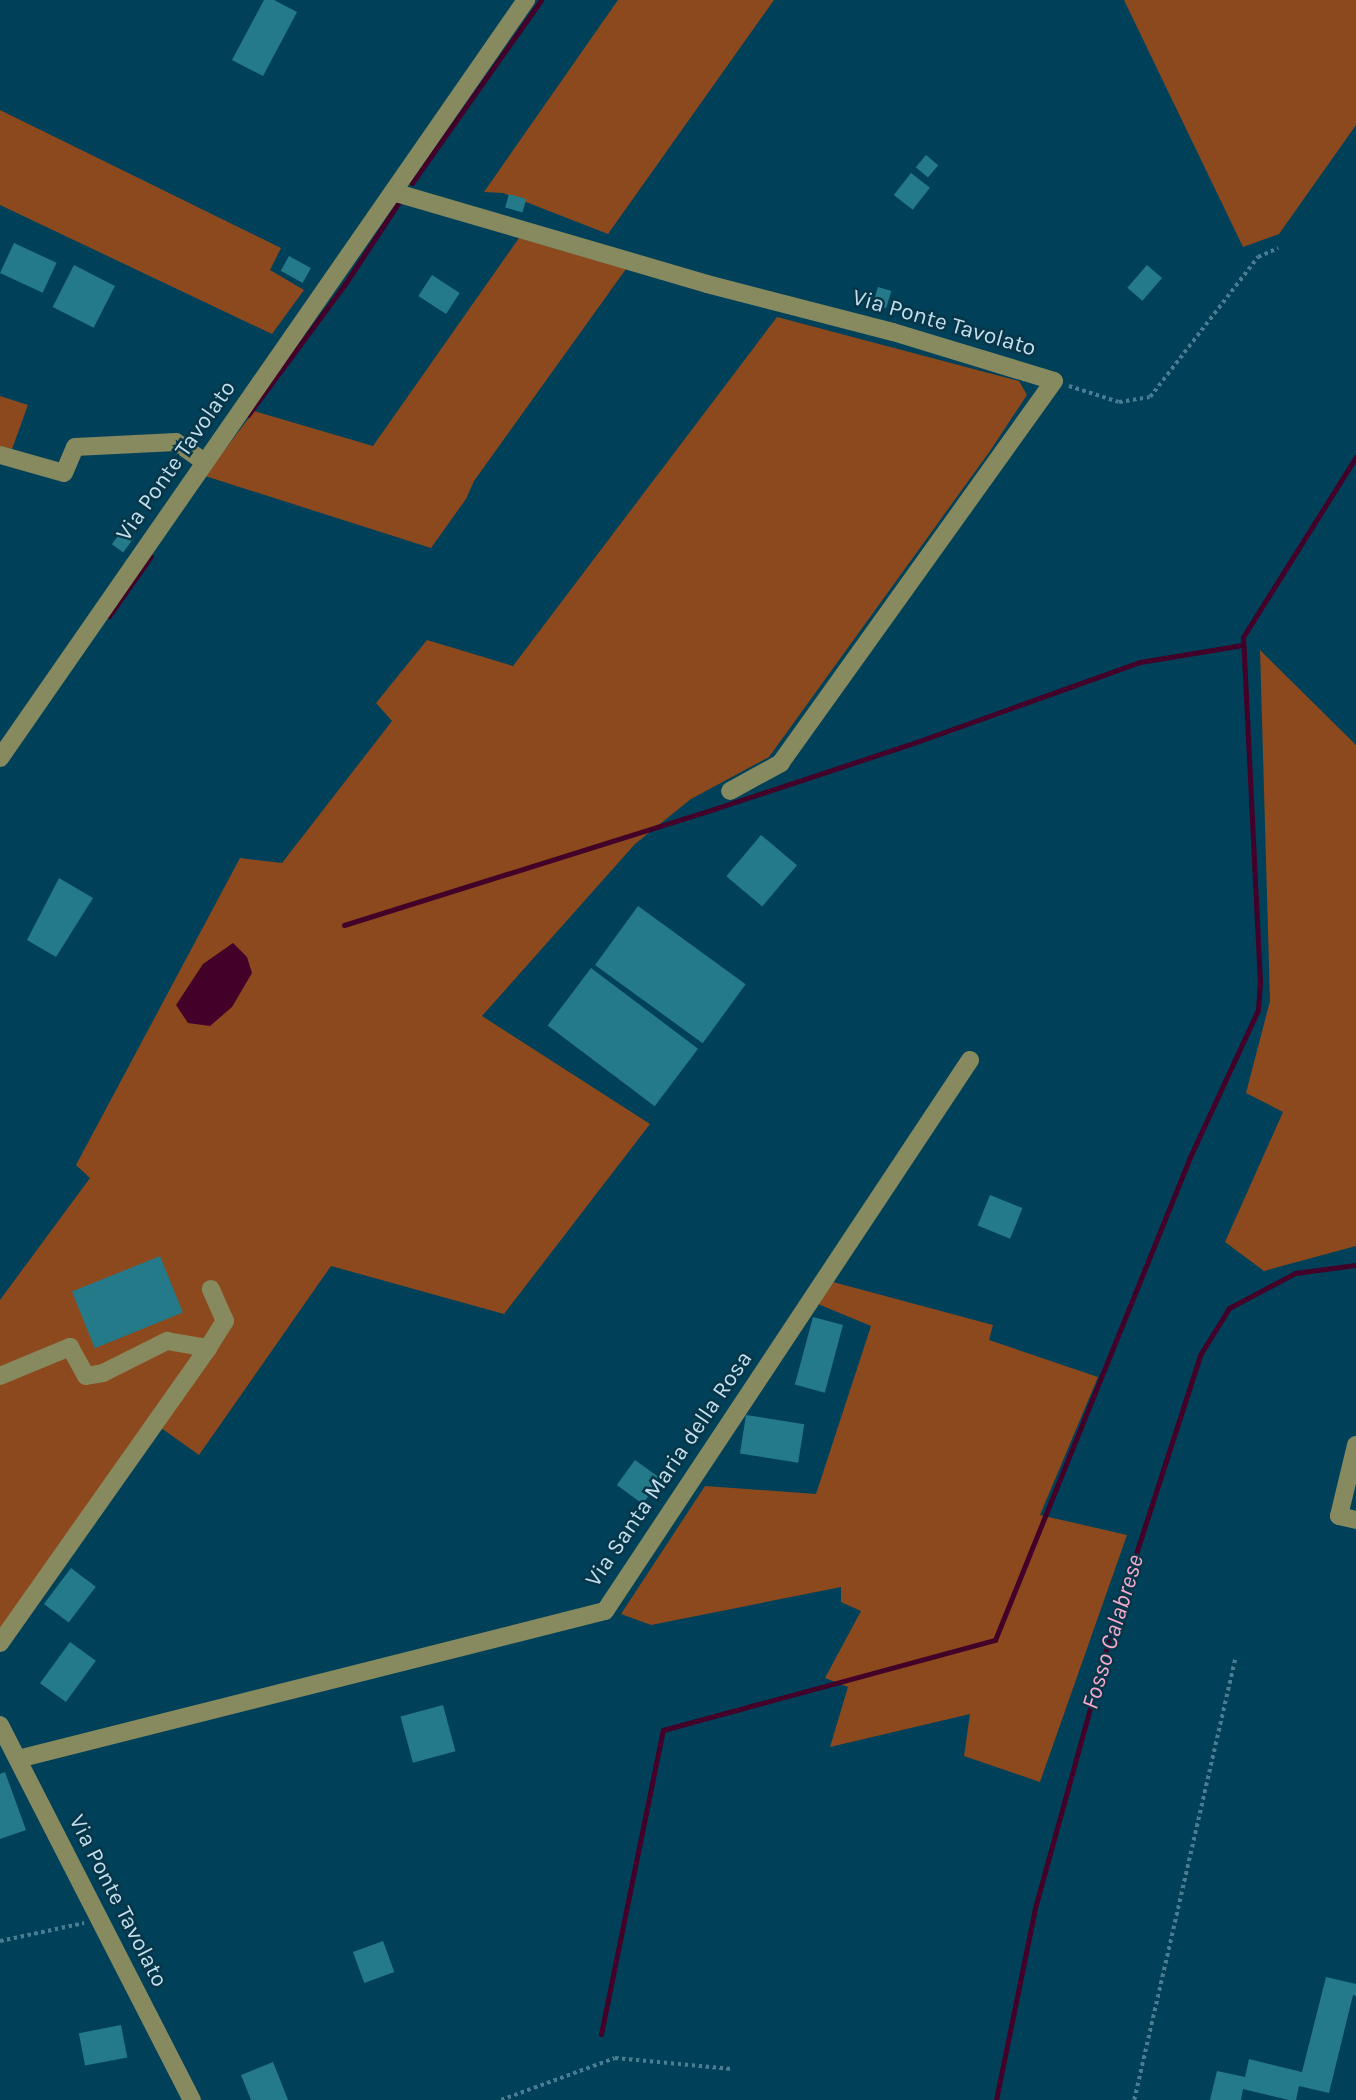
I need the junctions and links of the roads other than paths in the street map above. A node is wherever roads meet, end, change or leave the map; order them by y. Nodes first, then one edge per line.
1 (526, 0) edge
2 (393, 192) junction
3 (0, 455) edge
4 (205, 463) junction
5 (0, 758) edge
6 (730, 791) dead end
7 (970, 1060) dead end
8 (211, 1289) dead end
9 (208, 1348) junction
10 (0, 1376) edge
11 (1356, 1445) edge
12 (1356, 1520) edge
13 (0, 1643) edge
14 (0, 1724) edge
15 (18, 1759) junction
16 (192, 2100) edge

1 - 2 street, Via Ponte Tavolato
2 - 4 street, Via Ponte Tavolato
2 - 6 street, Via Ponte Tavolato
3 - 4 street
4 - 5 street, Via Ponte Tavolato
7 - 15 street, Via Santa Maria della Rosa
8 - 9 street
9 - 10 street
9 - 13 street
11 - 12 street
14 - 15 street, Via Ponte Tavolato
15 - 16 street, Via Ponte Tavolato

